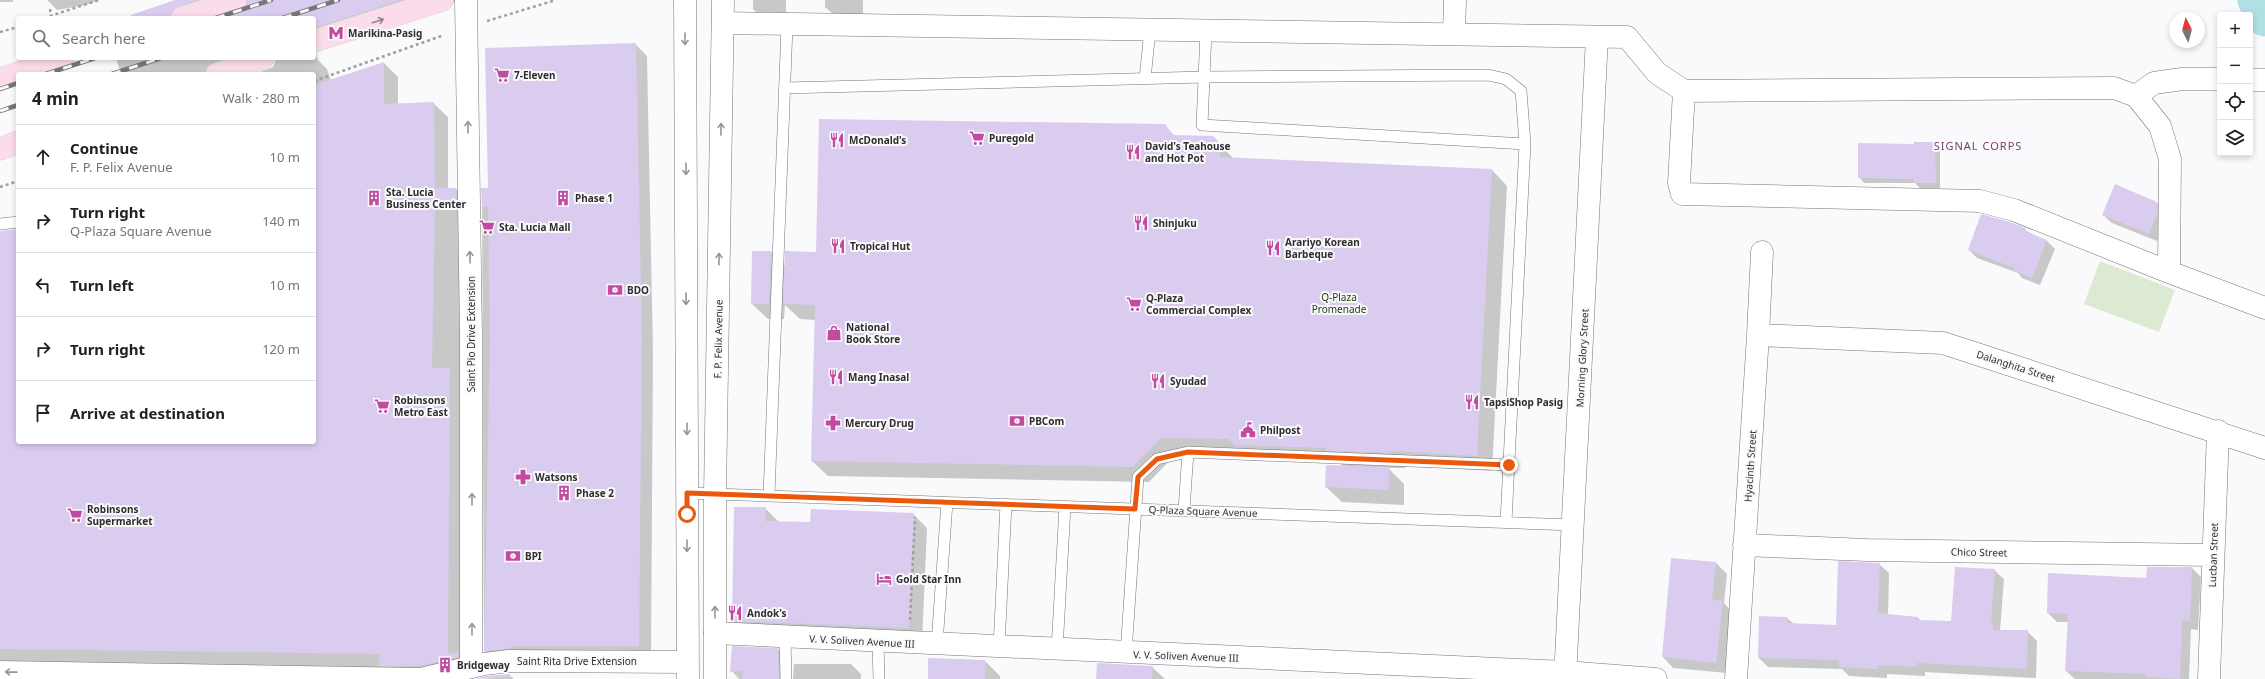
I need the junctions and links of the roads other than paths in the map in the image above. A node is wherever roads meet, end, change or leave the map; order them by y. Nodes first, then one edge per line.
1 (235, 0) edge
2 (442, 0) edge
3 (466, 0) edge
4 (685, 0) edge
5 (723, 0) edge
6 (1455, 0) edge
7 (188, 16) edge
8 (723, 23) junction
9 (787, 26) junction
10 (1150, 30) junction
11 (1206, 31) junction
12 (1454, 34) junction
13 (1597, 37) junction
14 (316, 40) edge
15 (57, 60) edge
16 (257, 60) edge
17 (21, 72) edge
18 (223, 72) edge
19 (16, 74) edge
20 (1204, 77) junction
21 (0, 79) edge
22 (1145, 79) junction
23 (2217, 80) edge
24 (2253, 80) edge
25 (2265, 80) edge
26 (785, 88) junction
27 (1684, 91) junction
28 (2136, 96) junction
29 (16, 143) edge
30 (1524, 144) junction
31 (0, 149) edge
32 (16, 222) edge
33 (0, 224) edge
34 (1762, 252) dead end
35 (2169, 272) junction
36 (2265, 308) edge
37 (1758, 335) junction
38 (2218, 431) junction
39 (2265, 448) edge
40 (1188, 452) junction
41 (1509, 465) junction
42 (687, 493) junction
43 (715, 494) junction
44 (770, 495) junction
45 (947, 502) junction
46 (1006, 504) junction
47 (1065, 506) junction
48 (1135, 509) junction
49 (1184, 510) junction
50 (1506, 522) junction
51 (1574, 525) junction
52 (1744, 544) junction
53 (2213, 555) junction
54 (715, 633) junction
55 (786, 637) junction
56 (878, 641) junction
57 (938, 644) junction
58 (999, 647) junction
59 (1057, 650) junction
60 (1126, 653) junction
61 (471, 667) junction
62 (688, 671) edge
63 (0, 672) edge
64 (1565, 675) edge
65 (346, 678) edge
66 (420, 679) edge
67 (715, 679) edge
68 (786, 679) edge
69 (878, 679) edge
70 (1656, 679) edge
71 (1736, 679) edge
72 (2209, 679) edge

1 - 7 main road
14 -> 2 main road
61 -> 3 street, Saint Pio Drive Extension
4 -> 42 street
5 - 8 street, F. P. Felix Avenue
6 - 12 street
8 - 9 street
43 -> 8 street, F. P. Felix Avenue
9 - 10 street
9 - 26 lane
10 - 11 street
10 - 22 lane
11 - 12 street
11 - 20 lane
12 - 13 street
13 - 27 street
13 - 51 street, Morning Glory Street
15 - 17 main road
16 - 18 main road
19 - 21 main road
20 - 22 lane
20 - 30 lane
20 - 30 lane
22 - 26 lane
23 - 28 street
24 - 25 street
26 - 44 lane
27 - 28 street
27 - 35 street
28 - 35 street
29 - 31 main road
30 - 41 lane
32 - 33 lane
34 - 37 street, Hyacinth Street
35 - 36 street
37 - 38 street, Dalanghita Street
37 - 52 street, Hyacinth Street
38 - 39 street, Dalanghita Street
38 - 53 street, Lucban Street
40 - 41 lane
40 - 48 lane
40 - 49 lane
41 - 50 lane
42 - 43 lane, Q-Plaza Square Avenue
42 -> 62 street
43 - 44 lane, Q-Plaza Square Avenue
54 -> 43 street, F. P. Felix Avenue
44 - 45 lane, Q-Plaza Square Avenue
45 - 46 lane, Q-Plaza Square Avenue
45 - 57 lane
46 - 47 lane, Q-Plaza Square Avenue
46 - 58 lane
47 - 48 lane, Q-Plaza Square Avenue
47 - 59 lane
48 - 49 lane, Q-Plaza Square Avenue
48 - 60 lane
49 - 50 lane, Q-Plaza Square Avenue
50 - 51 lane, Q-Plaza Square Avenue
51 - 64 street, Morning Glory Street
52 - 53 street, Chico Street
52 - 71 street, Hyacinth Street
53 - 72 street, Lucban Street
54 - 55 street, V. V. Soliven Avenue III
54 - 67 street, F. P. Felix Avenue
55 - 56 street, V. V. Soliven Avenue III
55 - 68 lane
56 - 57 street, V. V. Soliven Avenue III
56 - 69 lane
57 - 58 street, V. V. Soliven Avenue III
58 - 59 street, V. V. Soliven Avenue III
59 - 60 street, V. V. Soliven Avenue III
60 - 64 street, V. V. Soliven Avenue III
61 - 62 street, Saint Rita Drive Extension
61 - 66 street, Saint Rita Drive Extension
65 -> 63 street, Saint Rita Drive Extension
64 - 70 street, V. V. Soliven Avenue III
65 - 66 street, Saint Rita Drive Extension

